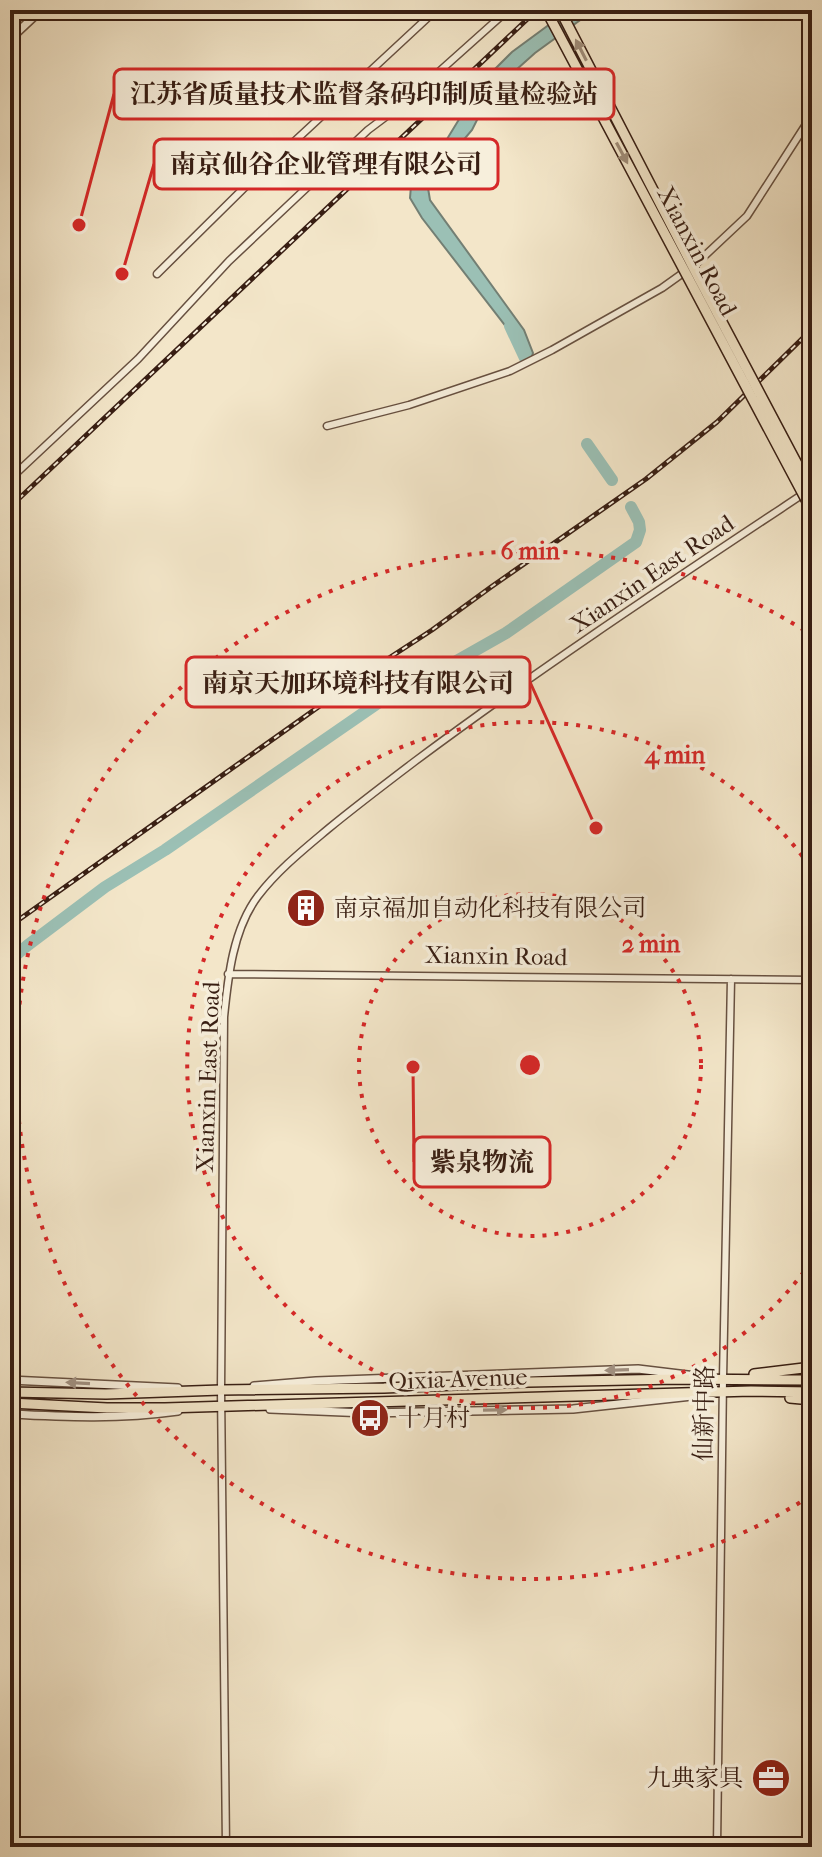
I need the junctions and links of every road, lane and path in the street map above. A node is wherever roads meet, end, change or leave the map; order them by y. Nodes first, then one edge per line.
1 (26, 10) edge
2 (41, 10) edge
3 (436, 10) edge
4 (508, 10) edge
5 (546, 10) edge
6 (560, 10) edge
7 (10, 18) edge
8 (10, 39) edge
9 (812, 115) edge
10 (157, 274) dead end
11 (327, 426) dead end
12 (10, 479) edge
13 (807, 493) edge
14 (812, 511) edge
15 (228, 974) junction
16 (731, 979) junction
17 (812, 980) edge
18 (812, 1367) edge
19 (723, 1379) junction
20 (10, 1380) edge
21 (812, 1380) edge
22 (221, 1390) junction
23 (10, 1392) edge
24 (722, 1392) junction
25 (812, 1392) edge
26 (812, 1400) edge
27 (10, 1403) edge
28 (221, 1406) junction
29 (10, 1414) edge
30 (226, 1847) edge
31 (717, 1847) edge

1 - 7 street
2 - 8 street
3 - 10 street
4 - 12 street
5 -> 13 main road, Xianxin Road, bridge
13 -> 6 main road, Xianxin Road, bridge
9 - 11 street
13 - 14 main road, Xianxin Road, bridge
13 - 15 street, Xianxin East Road
15 - 16 street, Xianxin Road
15 - 22 street, Xianxin East Road
16 - 17 street, Xianxin Road
16 - 19 street, 仙新中路
18 - 19 main road
19 - 21 main road, Qixia Avenue
19 -> 22 main road, Qixia Avenue
19 - 24 street, 仙新中路
22 -> 20 street
22 - 23 main road, Qixia Avenue
22 - 28 street, Xianxin East Road
24 - 25 main road, Qixia Avenue
24 - 26 main road
28 -> 24 main road, Qixia Avenue
24 - 31 street, 仙新中路
27 - 28 main road, Qixia Avenue
28 - 29 street
28 - 30 street, Xianxin East Road

